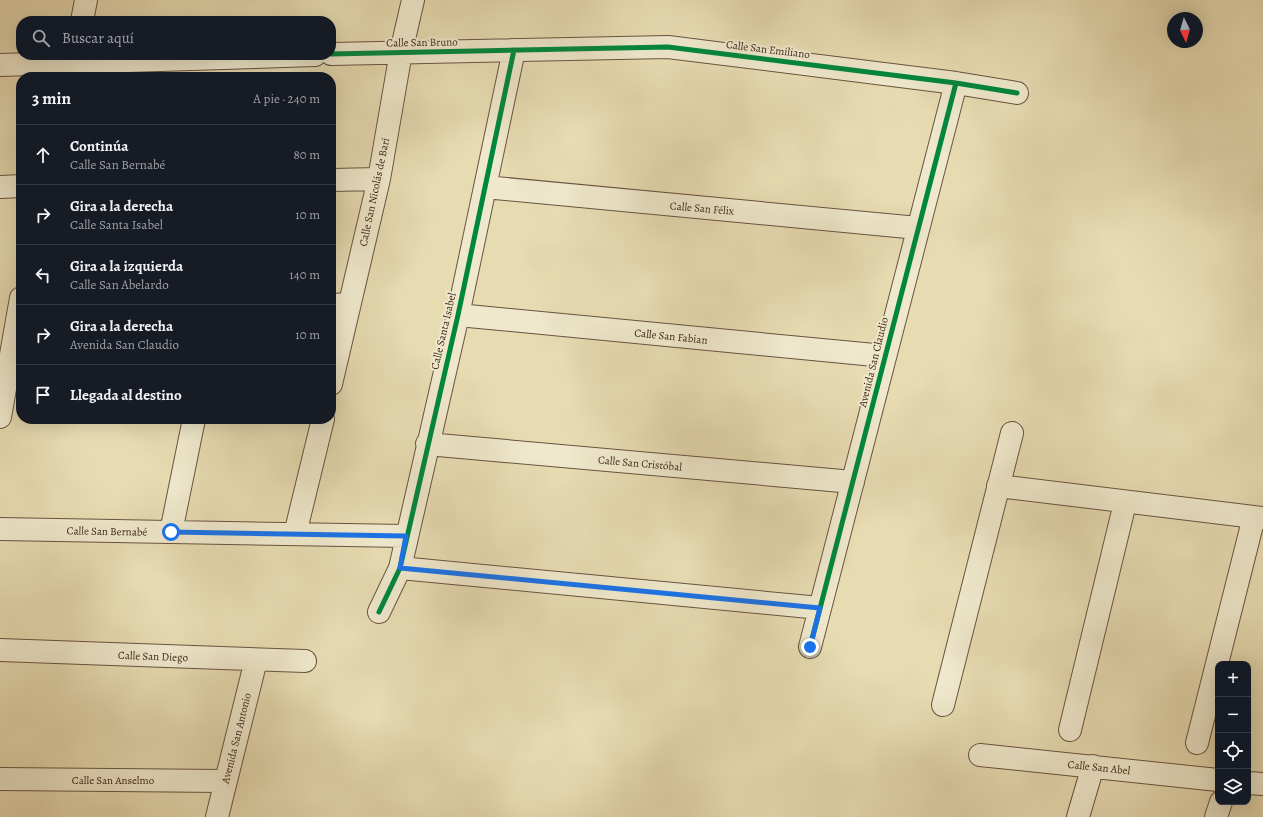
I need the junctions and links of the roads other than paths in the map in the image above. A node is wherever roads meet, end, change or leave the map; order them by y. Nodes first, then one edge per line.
1 (86, 0) edge
2 (413, 0) edge
3 (83, 16) edge
4 (514, 50) junction
5 (401, 52) junction
6 (336, 54) edge
7 (63, 60) edge
8 (0, 65) edge
9 (956, 83) junction
10 (1017, 93) dead end
11 (379, 179) junction
12 (336, 180) edge
13 (16, 186) edge
14 (0, 187) edge
15 (485, 187) junction
16 (918, 228) junction
17 (341, 305) edge
18 (458, 315) junction
19 (16, 339) edge
20 (336, 344) edge
21 (885, 356) junction
22 (8, 406) edge
23 (193, 424) edge
24 (321, 424) edge
25 (1012, 433) dead end
26 (427, 444) junction
27 (853, 482) junction
28 (998, 486) junction
29 (1126, 503) junction
30 (1259, 517) edge
31 (0, 529) edge
32 (171, 532) junction
33 (295, 534) junction
34 (406, 536) junction
35 (400, 568) junction
36 (820, 608) junction
37 (379, 612) dead end
38 (810, 647) dead end
39 (0, 650) edge
40 (256, 660) junction
41 (305, 661) dead end
42 (943, 705) dead end
43 (1070, 730) dead end
44 (1197, 743) dead end
45 (980, 755) dead end
46 (1093, 766) junction
47 (0, 779) edge
48 (1215, 780) edge
49 (225, 781) junction
50 (1251, 783) edge
51 (1263, 784) edge
52 (1220, 805) edge
53 (217, 817) edge
54 (1078, 817) edge
55 (1216, 817) edge

1 - 3 street
2 - 5 street, Calle San Nicolás de Barí
4 - 5 street, Calle San Bruno
4 - 9 street, Calle San Emiliano
4 - 15 street, Calle Santa Isabel
5 - 6 street, Calle San Bruno
5 - 11 street, Calle San Nicolás de Barí
7 - 8 street
9 - 10 street, Calle San Emiliano
9 - 16 street, Avenida San Claudio
11 - 12 street
11 - 17 street, Calle San Nicolás de Barí
13 - 14 street
15 - 16 street, Calle San Félix
15 - 18 street, Calle Santa Isabel
16 - 21 street, Avenida San Claudio
17 - 20 street, Calle San Nicolás de Barí
18 - 21 street, Calle San Fabian
18 - 26 street, Calle Santa Isabel
19 - 22 street
21 - 27 street, Avenida San Claudio
23 - 32 street
24 - 33 street
25 - 28 street
26 - 27 street, Calle San Cristóbal
26 - 34 street, Calle Santa Isabel
27 - 36 street, Avenida San Claudio
28 - 29 street
28 - 42 street
29 - 30 street
29 - 43 street
30 - 44 street
31 - 32 street, Calle San Bernabé
32 - 33 street, Calle San Bernabé
33 - 34 street, Calle San Bernabé
34 - 35 street, Calle Santa Isabel
35 - 36 street
35 - 37 street, Calle Santa Isabel
36 - 38 street, Avenida San Claudio
39 - 40 street, Calle San Diego
40 - 41 street, Calle San Diego
40 - 49 street, Avenida San Antonio
45 - 46 street, Calle San Abel
46 - 48 street, Calle San Abel
46 - 54 street
47 - 49 street, Calle San Anselmo
49 - 53 street, Avenida San Antonio
50 - 51 street
52 - 55 street

